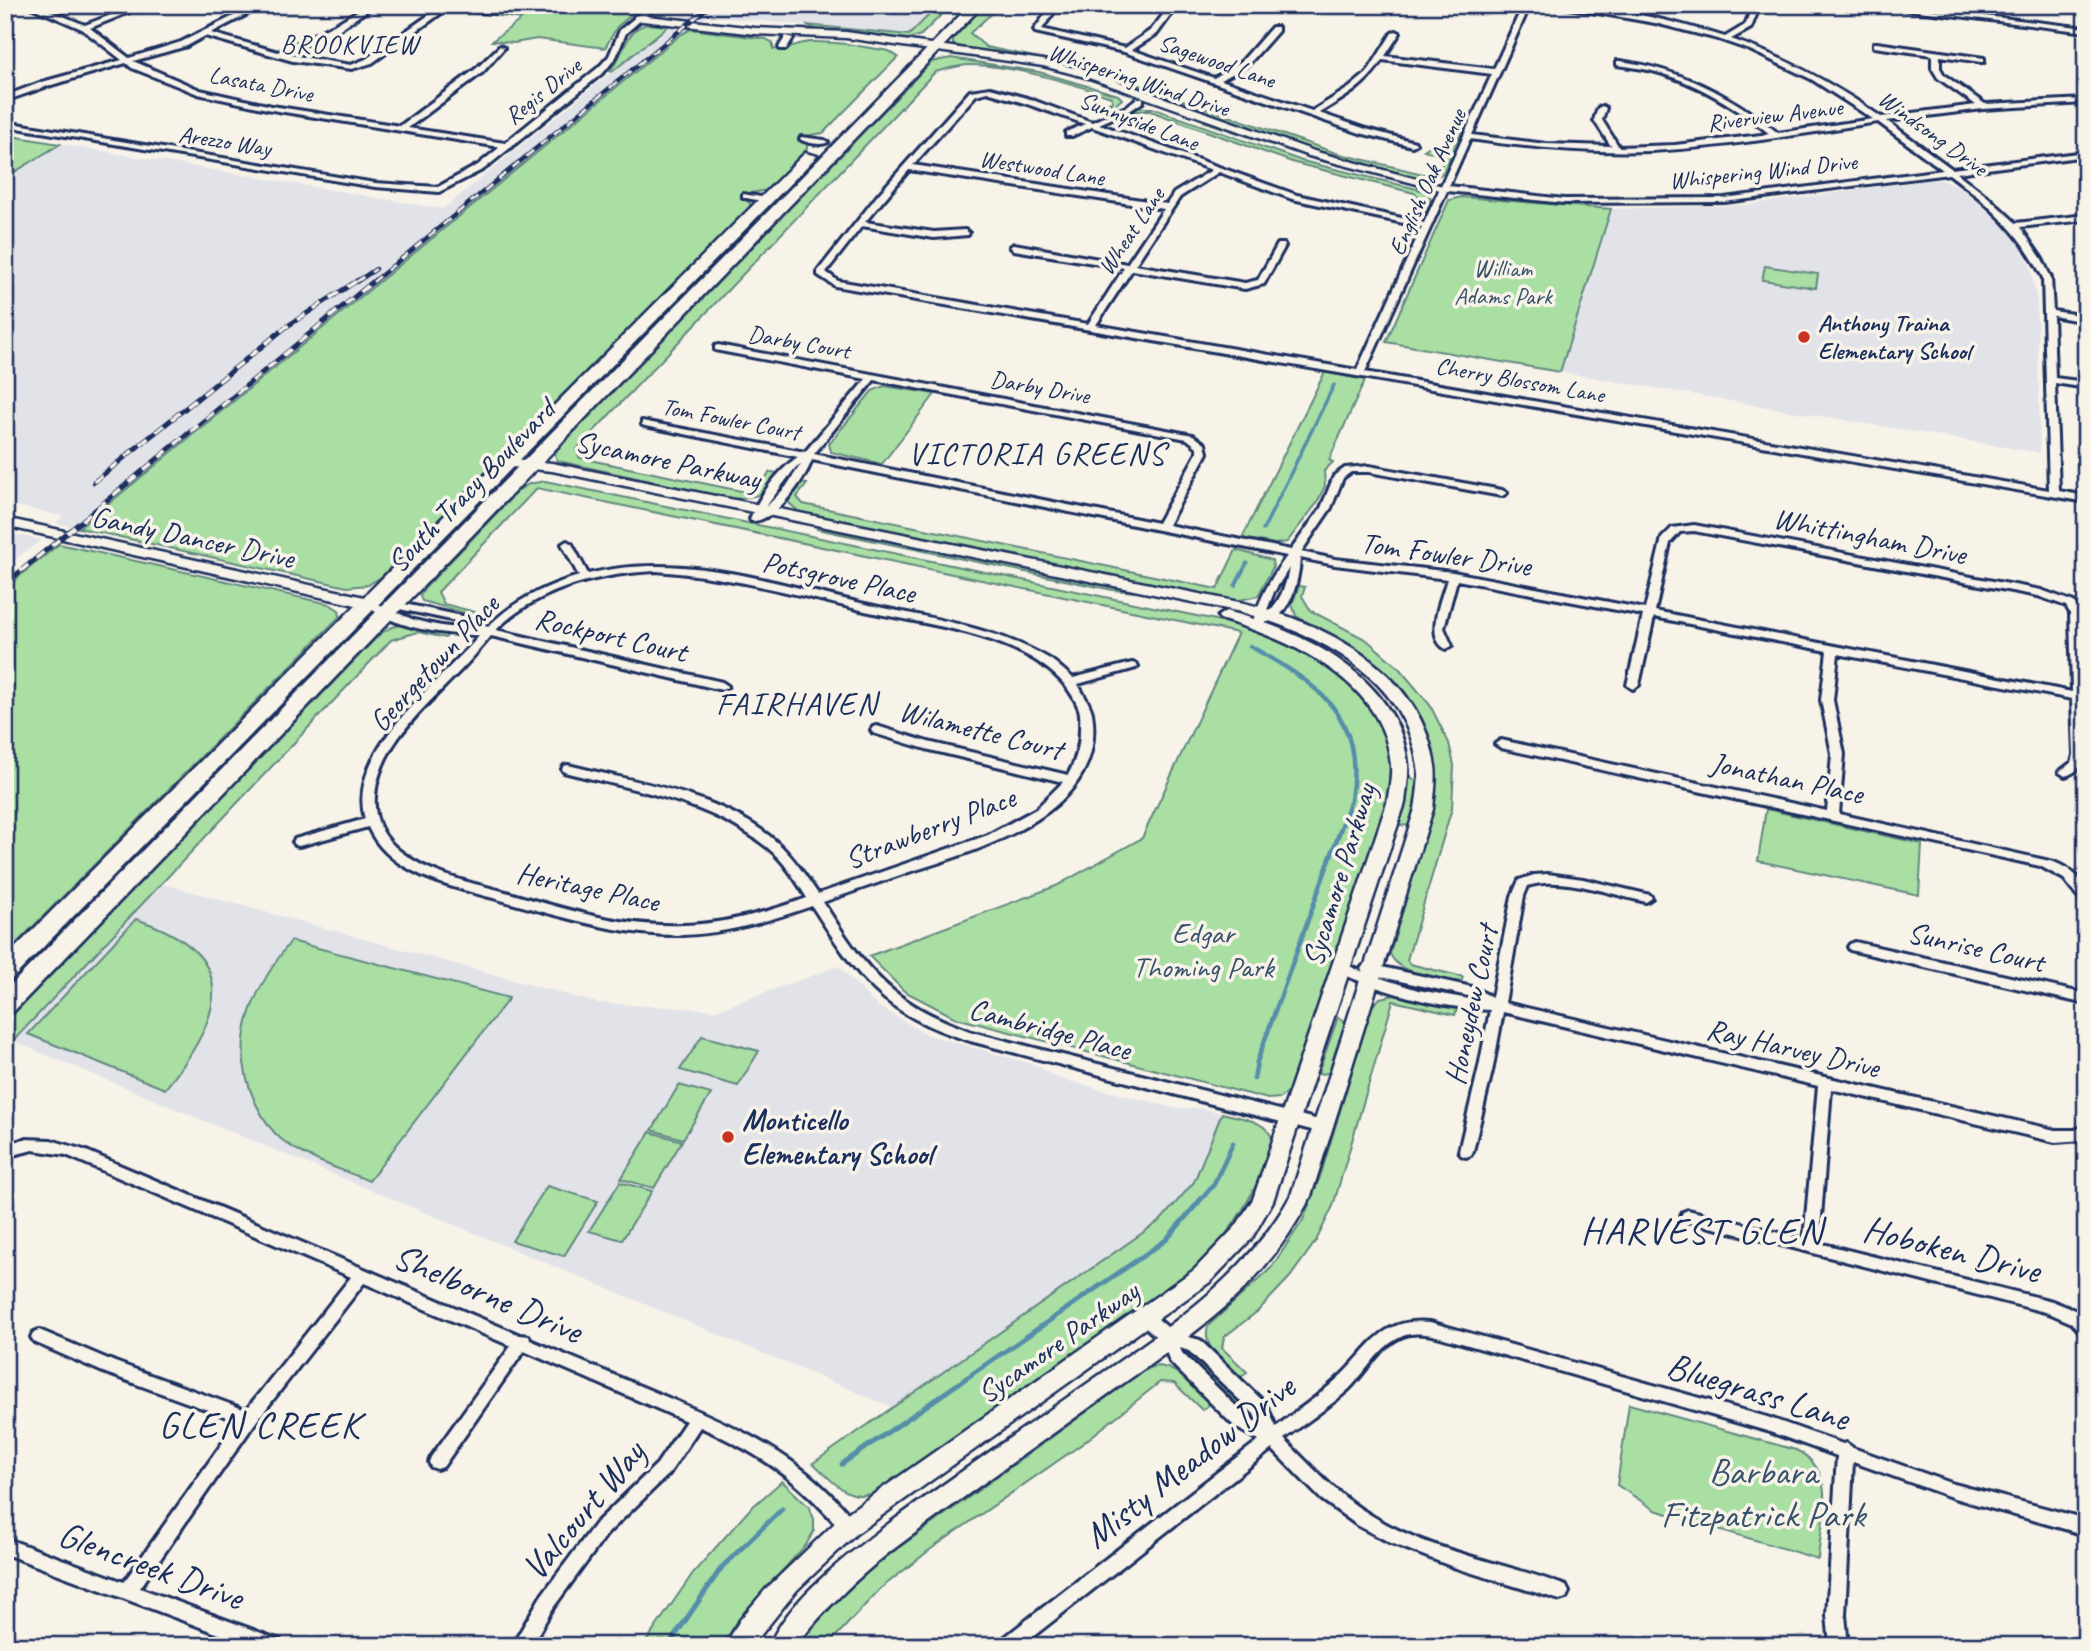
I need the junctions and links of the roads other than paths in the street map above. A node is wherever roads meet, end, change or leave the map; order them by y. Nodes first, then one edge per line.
1 (18, 5) edge
2 (29, 5) edge
3 (144, 5) edge
4 (262, 5) edge
5 (372, 5) edge
6 (423, 5) edge
7 (655, 5) edge
8 (959, 5) edge
9 (977, 5) edge
10 (1056, 5) edge
11 (1175, 5) edge
12 (1527, 5) edge
13 (1555, 5) edge
14 (1757, 5) edge
15 (1873, 5) edge
16 (447, 6) edge
17 (5, 10) edge
18 (494, 11) dead end
19 (638, 18) junction
20 (85, 27) junction
21 (1275, 29) dead end
22 (2086, 30) edge
23 (1396, 33) dead end
24 (208, 35) junction
25 (1724, 40) junction
26 (1877, 45) dead end
27 (500, 48) dead end
28 (926, 49) junction
29 (1126, 50) junction
30 (1936, 53) junction
31 (278, 55) junction
32 (1382, 58) junction
33 (1981, 60) dead end
34 (128, 61) junction
35 (1620, 63) dead end
36 (1497, 72) junction
37 (1215, 80) junction
38 (1144, 98) junction
39 (5, 99) edge
40 (2086, 101) edge
41 (1984, 107) junction
42 (1601, 108) dead end
43 (1312, 114) junction
44 (1881, 121) junction
45 (5, 124) edge
46 (1090, 124) junction
47 (401, 129) junction
48 (1069, 134) dead end
49 (1775, 134) junction
50 (1469, 137) junction
51 (804, 139) dead end
52 (824, 142) junction
53 (1412, 144) dead end
54 (507, 146) junction
55 (1616, 148) junction
56 (2086, 154) edge
57 (908, 167) junction
58 (1217, 170) junction
59 (1950, 172) junction
60 (1444, 188) junction
61 (439, 190) joint
62 (746, 197) dead end
63 (767, 200) junction
64 (1169, 207) junction
65 (2086, 217) edge
66 (862, 225) junction
67 (2016, 225) junction
68 (1428, 226) junction
69 (965, 233) dead end
70 (1282, 246) dead end
71 (1014, 247) dead end
72 (1130, 266) junction
73 (2048, 313) junction
74 (2086, 318) edge
75 (1090, 327) junction
76 (718, 348) dead end
77 (1360, 373) junction
78 (872, 377) junction
79 (2051, 380) junction
80 (2086, 385) edge
81 (645, 423) dead end
82 (808, 455) junction
83 (507, 463) junction
84 (528, 467) junction
85 (1349, 469) joint
86 (1502, 493) dead end
87 (2054, 494) junction
88 (2086, 499) edge
89 (761, 513) junction
90 (5, 522) edge
91 (1161, 528) junction
92 (567, 544) dead end
93 (1295, 555) junction
94 (1453, 575) junction
95 (585, 577) junction
96 (2053, 597) joint
97 (369, 603) junction
98 (391, 609) junction
99 (1650, 613) junction
100 (1263, 618) junction
101 (489, 632) junction
102 (1446, 646) dead end
103 (1833, 649) junction
104 (1132, 666) dead end
105 (1069, 683) junction
106 (1633, 685) dead end
107 (722, 686) dead end
108 (2078, 697) junction
109 (877, 730) dead end
110 (1501, 744) dead end
111 (568, 769) dead end
112 (2065, 772) dead end
113 (1072, 780) junction
114 (1833, 815) junction
115 (371, 822) junction
116 (299, 842) dead end
117 (1646, 898) dead end
118 (2086, 899) edge
119 (815, 900) junction
120 (1855, 947) dead end
121 (1342, 968) junction
122 (5, 972) edge
123 (1372, 975) junction
124 (2086, 999) edge
125 (5, 1006) edge
126 (1498, 1006) junction
127 (1825, 1083) junction
128 (1293, 1119) junction
129 (1324, 1127) junction
130 (2082, 1133) edge
131 (5, 1151) edge
132 (1466, 1151) dead end
133 (1688, 1216) dead end
134 (1811, 1246) junction
135 (362, 1274) junction
136 (1145, 1317) junction
137 (2081, 1323) edge
138 (1409, 1326) joint
139 (39, 1337) dead end
140 (1169, 1339) junction
141 (523, 1341) junction
142 (697, 1418) junction
143 (249, 1419) junction
144 (1273, 1439) junction
145 (1846, 1450) junction
146 (437, 1462) dead end
147 (848, 1526) junction
148 (2086, 1527) edge
149 (5, 1546) edge
150 (128, 1591) junction
151 (1560, 1592) dead end
152 (274, 1646) edge
153 (521, 1646) edge
154 (737, 1646) edge
155 (781, 1646) edge
156 (1007, 1646) edge
157 (1839, 1646) edge

1 - 17 street
2 - 20 street, Lasata Drive
3 - 20 street
4 - 24 street
5 - 31 street
6 - 16 street
7 - 19 street, Regis Drive
8 - 28 main road, South Tracy Boulevard
9 - 28 main road, South Tracy Boulevard
10 - 29 street, Sagewood Lane
11 - 29 street
12 - 36 street, English Oak Avenue
13 - 25 street, Windsong Drive
14 - 25 street
15 - 22 street
16 - 18 street
16 - 31 street
19 - 28 main road, Whispering Wind Drive
19 - 28 main road, Whispering Wind Drive
19 - 54 street, Regis Drive
20 - 34 street, Lasata Drive
21 - 37 street
23 - 32 street
24 - 31 street
24 - 34 street
25 - 44 street, Windsong Drive
26 - 30 street
27 - 47 street
28 - 38 main road, Whispering Wind Drive
28 - 52 main road, South Tracy Boulevard
28 - 84 main road, South Tracy Boulevard
29 - 37 street, Sagewood Lane
30 - 33 street
30 - 41 street
32 - 36 street
32 - 43 street
34 - 39 street
34 - 47 street, Lasata Drive
35 - 49 street
36 - 50 street, English Oak Avenue
37 - 43 street, Sagewood Lane
38 - 46 street
38 - 60 main road, Whispering Wind Drive
40 - 41 street, Riverview Avenue
41 - 44 street, Riverview Avenue
42 - 55 street
43 - 53 street, Sagewood Lane
44 - 49 street, Riverview Avenue
44 - 59 street, Windsong Drive
45 - 61 street, Arezzo Way
46 - 48 street
46 - 57 street, Sunnyside Lane
46 - 58 street, Sunnyside Lane
47 - 54 street, Lasata Drive
49 - 55 street, Riverview Avenue
50 - 55 street, Riverview Avenue
50 - 60 street, English Oak Avenue
51 - 52 street
52 - 63 main road, South Tracy Boulevard
54 - 61 street, Regis Drive
56 - 59 street, Whispering Wind Drive
57 - 64 street, Westwood Lane
57 - 66 street, Sunnyside Lane
58 - 64 street, Wheat Lane
58 - 68 street, Sunnyside Lane
59 - 60 street, Whispering Wind Drive
59 - 67 street, Windsong Drive
60 - 68 street, English Oak Avenue
62 - 63 street
63 - 83 main road, South Tracy Boulevard
64 - 72 street, Wheat Lane
65 - 67 street
66 - 69 street
66 - 75 street, Cherry Blossom Lane
67 - 73 street, Windsong Drive
68 - 77 street, English Oak Avenue
70 - 72 street
71 - 72 street
72 - 75 street, Wheat Lane
73 - 74 street
73 - 79 street, Windsong Drive
75 - 77 street, Cherry Blossom Lane
76 - 78 street, Darby Court
77 - 87 street, Cherry Blossom Lane
78 - 82 street
78 - 91 street, Darby Drive
79 - 80 street
79 - 87 street, Windsong Drive
81 - 82 street, Tom Fowler Court
82 - 89 street
82 - 91 street, Tom Fowler Drive
83 - 84 main road, Sycamore Parkway
83 - 97 main road, South Tracy Boulevard
84 - 89 main road, Sycamore Parkway
84 - 98 main road, South Tracy Boulevard
85 - 86 street
85 - 93 street
87 - 88 street, Cherry Blossom Lane
89 - 100 main road, Sycamore Parkway
90 - 97 main road, Gandy Dancer Drive
91 - 93 street, Tom Fowler Drive
92 - 95 street
93 - 94 street, Tom Fowler Drive
93 - 100 street
93 - 100 street
94 - 99 street, Tom Fowler Drive
94 - 102 street
95 - 101 street, Georgetown Place
95 - 105 street, Potsgrove Place
96 - 99 street, Whittingham Drive
96 - 108 street
97 - 98 street, Rockport Court
97 - 122 main road, South Tracy Boulevard
98 - 101 street, Rockport Court
98 - 125 main road, South Tracy Boulevard
99 - 103 street, Tom Fowler Drive
99 - 106 street
100 - 121 main road, Sycamore Parkway
100 - 123 main road, Sycamore Parkway
101 - 107 street, Rockport Court
101 - 115 street, Georgetown Place
103 - 108 street, Tom Fowler Drive
103 - 114 street
104 - 105 street
105 - 113 street, Strawberry Place
108 - 112 street
109 - 113 street, Wilamette Court
110 - 114 street, Jonathan Place
111 - 119 street, Cambridge Place
113 - 119 street, Strawberry Place
114 - 118 street, Jonathan Place
115 - 116 street
115 - 119 street, Heritage Place
117 - 126 street, Honeydew Court
119 - 128 street, Cambridge Place
120 - 124 street, Sunrise Court
121 - 123 street, Ray Harvey Drive
121 - 128 main road, Sycamore Parkway
123 - 126 street, Ray Harvey Drive
123 - 129 main road, Sycamore Parkway
126 - 127 street, Ray Harvey Drive
126 - 132 street, Honeydew Court
127 - 130 street, Ray Harvey Drive
127 - 134 street
128 - 129 street, Cambridge Place
128 - 136 main road, Sycamore Parkway
129 - 140 main road, Sycamore Parkway
131 - 135 street, Shelborne Drive
133 - 134 street, Hoboken Drive
134 - 137 street, Hoboken Drive
135 - 141 street, Shelborne Drive
135 - 143 street
136 - 140 street
136 - 147 main road, Sycamore Parkway
138 - 144 street, Misty Meadow Drive
138 - 145 street, Bluegrass Lane
139 - 143 street
140 - 144 street
140 - 144 street
140 - 155 main road, Sycamore Parkway
141 - 142 street, Shelborne Drive
141 - 146 street
142 - 147 street, Shelborne Drive
142 - 153 street, Valcourt Way
143 - 150 street
144 - 151 street
144 - 156 street, Misty Meadow Drive
145 - 148 street, Bluegrass Lane
145 - 157 street
147 - 154 main road, Sycamore Parkway
149 - 150 street, Glencreek Drive
150 - 152 street, Glencreek Drive

